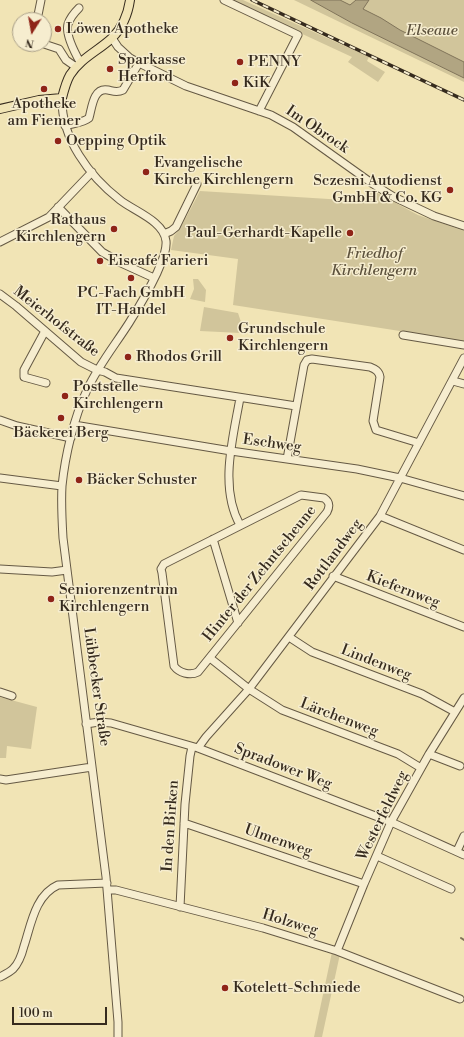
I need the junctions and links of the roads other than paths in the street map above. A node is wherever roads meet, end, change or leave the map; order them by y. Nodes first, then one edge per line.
1 (41, 0) edge
2 (130, 0) edge
3 (224, 0) edge
4 (79, 8) dead end
5 (39, 12) edge
6 (112, 38) junction
7 (52, 47) edge
8 (139, 63) junction
9 (78, 64) junction
10 (62, 98) junction
11 (0, 109) edge
12 (259, 111) junction
13 (65, 126) junction
14 (92, 172) junction
15 (197, 184) dead end
16 (58, 207) junction
17 (464, 226) edge
18 (164, 234) junction
19 (0, 242) edge
20 (154, 278) junction
21 (0, 294) edge
22 (45, 331) junction
23 (403, 335) dead end
24 (464, 345) edge
25 (464, 358) edge
26 (97, 370) junction
27 (453, 381) junction
28 (46, 383) dead end
29 (464, 384) edge
30 (240, 398) junction
31 (296, 406) junction
32 (0, 420) edge
33 (74, 425) junction
34 (71, 438) junction
35 (419, 444) junction
36 (231, 451) junction
37 (287, 459) junction
38 (0, 478) edge
39 (400, 478) junction
40 (62, 486) junction
41 (464, 496) edge
42 (380, 516) junction
43 (240, 525) junction
44 (213, 539) junction
45 (464, 550) edge
46 (0, 570) edge
47 (66, 570) junction
48 (333, 576) junction
49 (238, 623) junction
50 (464, 628) edge
51 (289, 637) junction
52 (210, 658) junction
53 (249, 689) junction
54 (0, 692) edge
55 (12, 696) dead end
56 (464, 698) edge
57 (455, 712) junction
58 (86, 724) junction
59 (195, 747) junction
60 (429, 754) junction
61 (460, 766) dead end
62 (92, 767) junction
63 (421, 768) junction
64 (0, 779) edge
65 (391, 822) junction
66 (184, 823) junction
67 (464, 836) edge
68 (457, 851) junction
69 (464, 855) edge
70 (377, 856) junction
71 (364, 884) junction
72 (107, 886) junction
73 (451, 889) dead end
74 (180, 907) junction
75 (337, 951) junction
76 (0, 977) edge
77 (460, 999) dead end
78 (118, 1037) edge

1 - 5 street
2 - 6 main road
3 - 12 street
4 - 9 street
6 - 8 street, Im Obrock
6 - 9 main road
7 - 9 street
8 - 12 street, Im Obrock
8 - 13 street
9 - 10 main road
10 - 11 main road
10 - 13 street
12 - 17 street, Im Obrock
13 - 14 street
14 - 16 street
14 - 18 street
15 - 18 street
16 - 19 street
16 - 20 street
18 - 20 street, Lübbecker Straße
20 - 26 street, Lübbecker Straße
21 - 22 street, Meierhofstraße
22 - 26 street, Meierhofstraße
22 - 28 street
23 - 24 street
25 - 27 street, Rottlandweg
26 - 30 street, Meierhofstraße
26 - 33 street, Lübbecker Straße
27 - 29 street
27 - 35 street, Rottlandweg
30 - 31 street, Meierhofstraße
30 - 36 street
31 - 35 street
31 - 37 street
32 - 34 street
33 - 34 street, Lübbecker Straße
33 - 36 street, Eschweg
34 - 40 street, Lübbecker Straße
35 - 39 street, Rottlandweg
36 - 37 street, Eschweg
36 - 43 street
37 - 39 street, Eschweg
38 - 40 street
39 - 41 street, Eschweg
39 - 42 street, Rottlandweg
40 - 47 street, Lübbecker Straße
42 - 45 street
42 - 48 street, Rottlandweg
43 - 44 street, Hinter der Zehntscheune
43 - 49 street, Hinter der Zehntscheune
44 - 49 street
44 - 52 street, Hinter der Zehntscheune
46 - 47 street
47 - 58 street, Lübbecker Straße
48 - 50 street, Kiefernweg
48 - 51 street, Rottlandweg
49 - 52 street, Hinter der Zehntscheune
51 - 53 street, Rottlandweg
51 - 57 street, Lindenweg
52 - 53 street, Lärchenweg
53 - 59 street, Rottlandweg
53 - 63 street, Lärchenweg
54 - 55 street
56 - 57 street, Westerfeldweg
57 - 60 street, Westerfeldweg
58 - 59 street, Spradower Weg
58 - 62 street, Lübbecker Straße
59 - 65 street, Spradower Weg
59 - 66 street, In den Birken
60 - 61 street
60 - 63 street, Westerfeldweg
62 - 64 street
62 - 72 street, Lübbecker Straße
63 - 65 street, Westerfeldweg
65 - 68 street, Spradower Weg
65 - 70 street, Westerfeldweg
66 - 71 street, Ulmenweg
66 - 74 street, In den Birken
67 - 68 street
68 - 69 street, Spradower Weg
70 - 71 street, Westerfeldweg
70 - 73 street
71 - 75 street, Westerfeldweg
72 - 74 street, Holzweg
72 - 76 street, Holzweg
72 - 78 street, Lübbecker Straße
74 - 75 street, Holzweg
75 - 77 street, Holzweg

